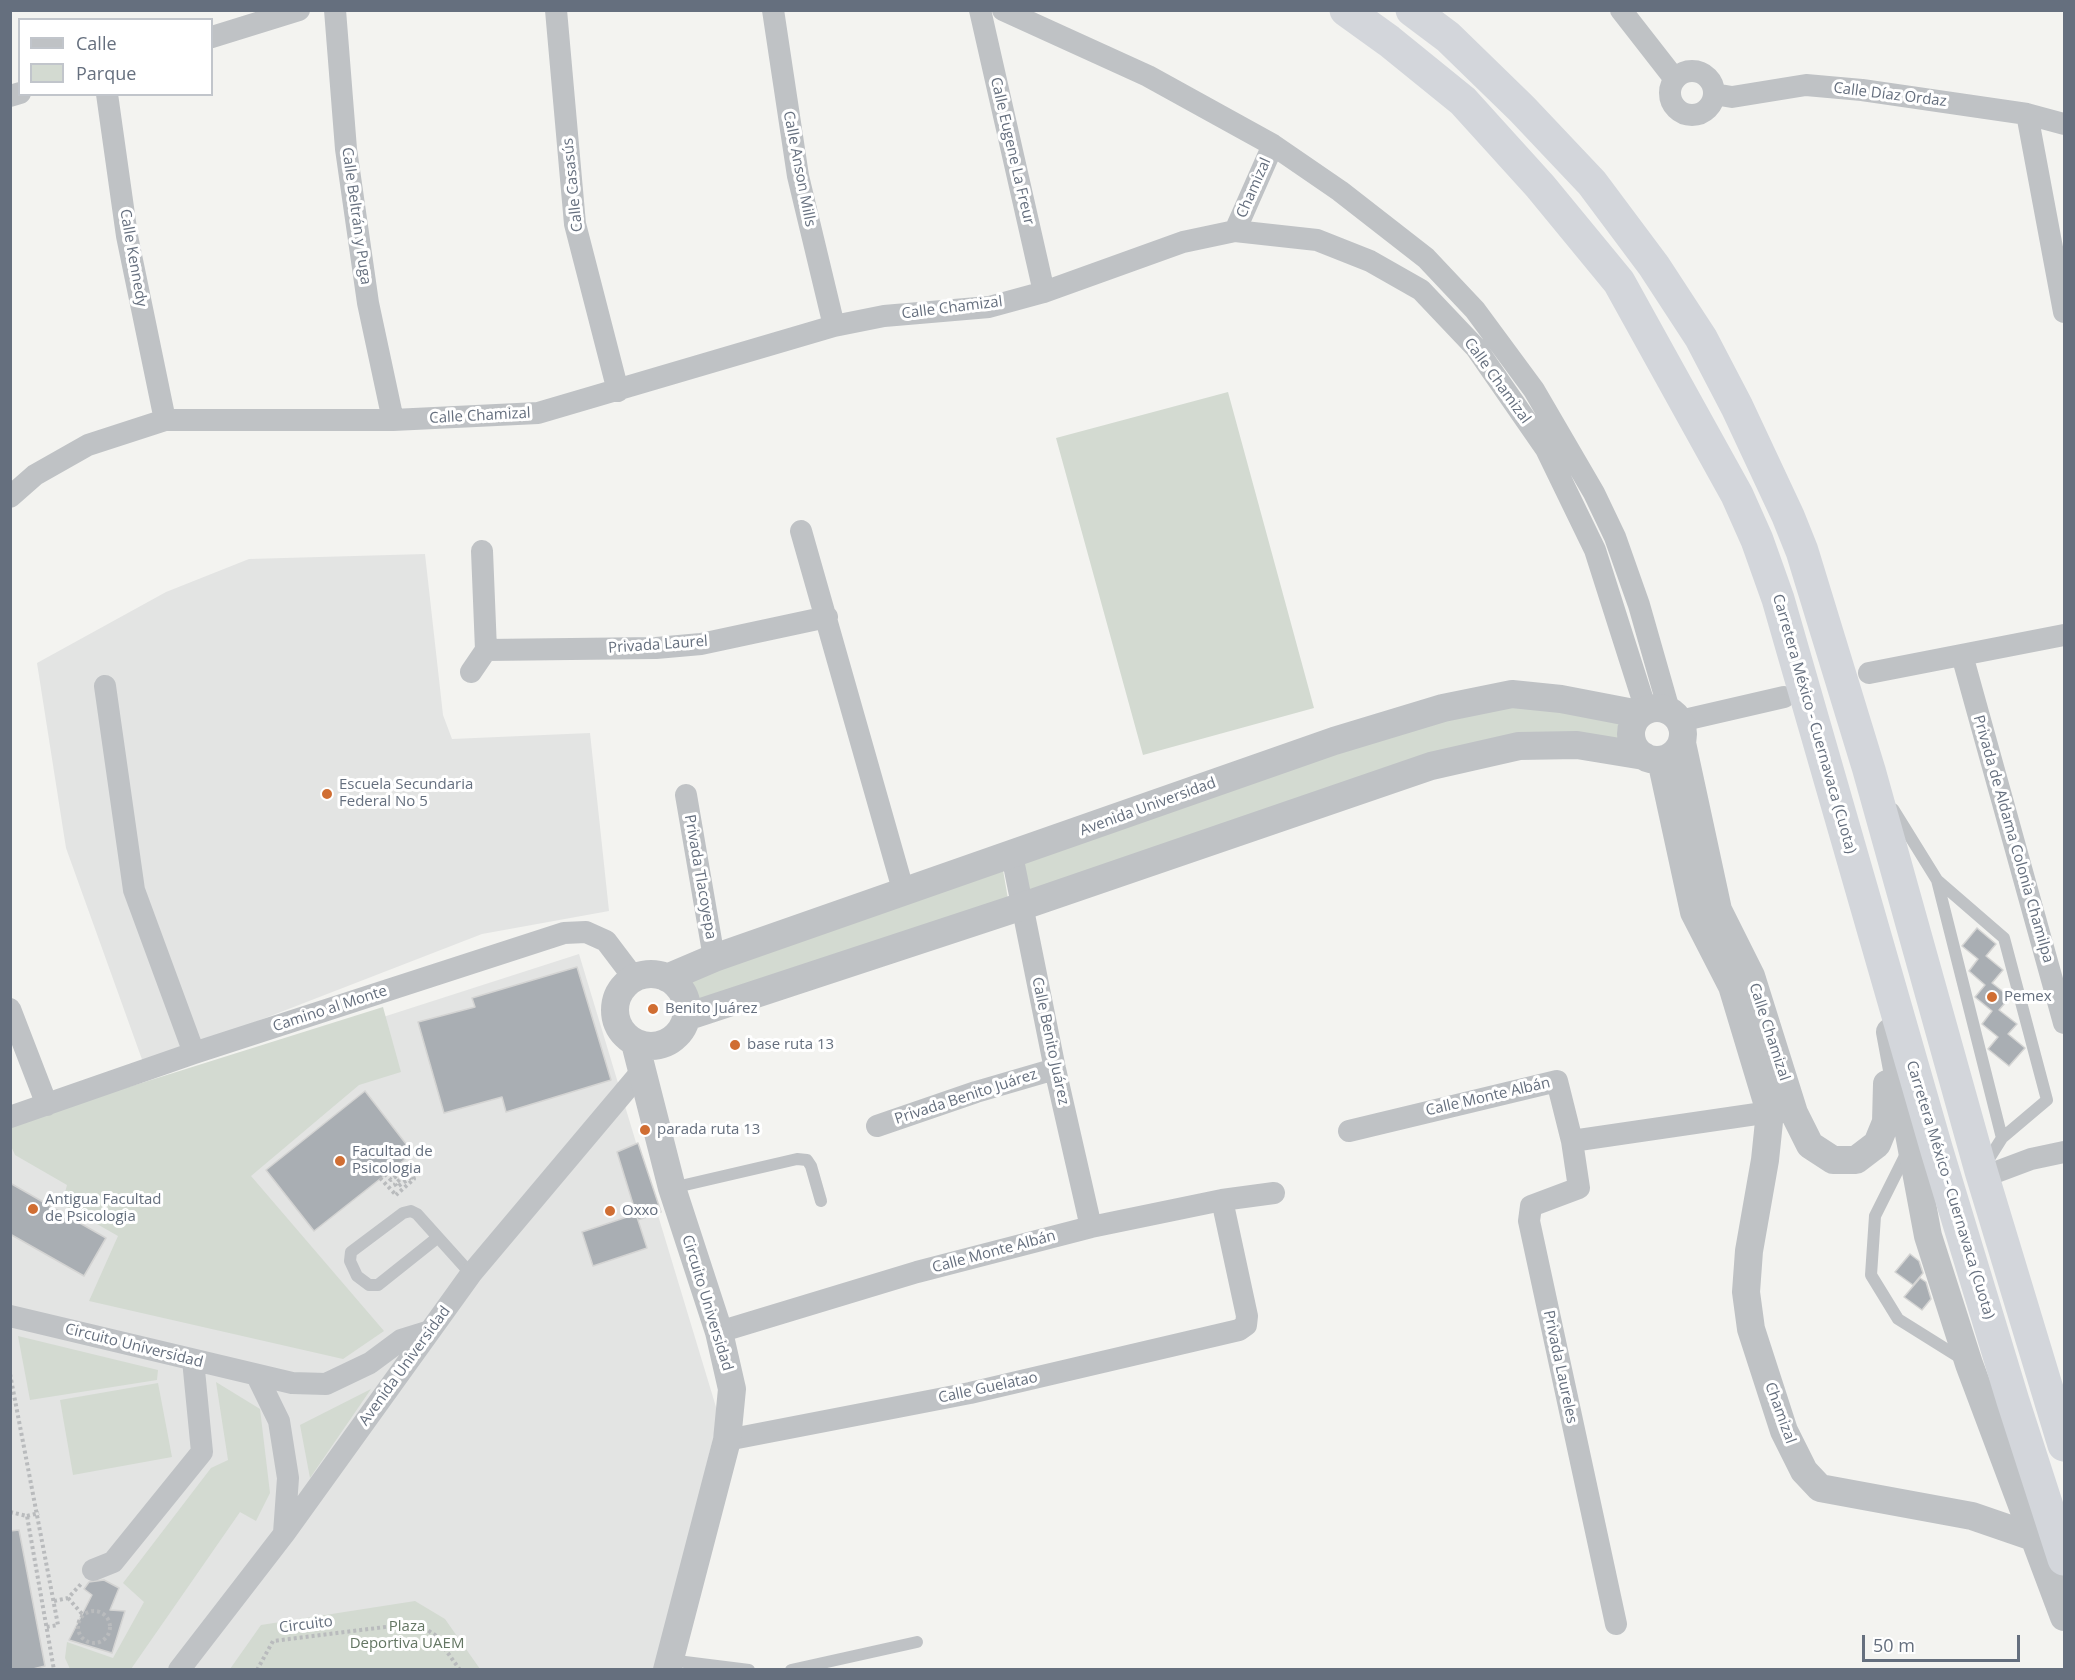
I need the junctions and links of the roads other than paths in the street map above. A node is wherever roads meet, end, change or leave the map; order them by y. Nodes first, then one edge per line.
1 (299, 10) edge
2 (335, 10) edge
3 (556, 10) edge
4 (773, 10) edge
5 (980, 10) edge
6 (1002, 10) edge
7 (1346, 10) edge
8 (1412, 10) edge
9 (1621, 10) edge
10 (213, 37) edge
11 (1674, 78) junction
12 (1714, 94) junction
13 (107, 96) edge
14 (2027, 114) junction
15 (2064, 124) edge
16 (1273, 145) junction
17 (1235, 231) junction
18 (1044, 292) junction
19 (2064, 312) edge
20 (834, 326) junction
21 (618, 392) junction
22 (165, 420) junction
23 (393, 420) junction
24 (10, 497) edge
25 (801, 531) dead end
26 (482, 551) dead end
27 (827, 617) junction
28 (2064, 634) edge
29 (486, 650) junction
30 (1962, 655) junction
31 (471, 672) dead end
32 (1869, 673) dead end
33 (105, 686) dead end
34 (1784, 697) dead end
35 (1660, 731) junction
36 (1869, 770) junction
37 (686, 795) dead end
38 (1012, 855) junction
39 (1936, 880) junction
40 (904, 893) junction
41 (1023, 906) junction
42 (1874, 935) junction
43 (714, 958) junction
44 (634, 978) junction
45 (667, 978) junction
46 (10, 1009) edge
47 (686, 1017) junction
48 (2064, 1023) edge
49 (1891, 1040) junction
50 (635, 1043) junction
51 (194, 1053) junction
52 (1055, 1069) junction
53 (641, 1072) junction
54 (46, 1105) junction
55 (1782, 1112) junction
56 (10, 1117) edge
57 (877, 1126) dead end
58 (1349, 1131) dead end
59 (2002, 1138) junction
60 (1572, 1141) junction
61 (1909, 1148) junction
62 (2064, 1152) edge
63 (1982, 1174) junction
64 (672, 1188) junction
65 (1274, 1193) dead end
66 (1222, 1200) junction
67 (821, 1201) dead end
68 (1091, 1227) junction
69 (437, 1238) junction
70 (471, 1274) junction
71 (10, 1316) edge
72 (430, 1331) junction
73 (719, 1332) junction
74 (193, 1360) junction
75 (1969, 1364) junction
76 (257, 1376) junction
77 (727, 1440) junction
78 (2064, 1445) edge
79 (284, 1534) junction
80 (2036, 1538) junction
81 (2064, 1559) edge
82 (93, 1570) road end
83 (2064, 1617) edge
84 (1616, 1624) dead end
85 (917, 1642) dead end
86 (668, 1665) edge
87 (179, 1670) edge
88 (749, 1670) edge
89 (791, 1670) edge

1 - 10 street
2 - 23 street, Calle Beltrán y Puga
3 - 21 street, Calle Casasús
4 - 20 street, Calle Anson Mills
5 - 18 street, Calle Eugene La Freur
6 - 16 street, Calle Chamizal
7 - 42 highway, Carretera México - Cuernavaca (Cuota)
8 - 36 highway
9 - 11 street
11 - 12 street
11 - 12 street
12 - 14 street, Calle Díaz Ordaz
13 - 22 street, Calle Kennedy
14 - 15 street, Calle Díaz Ordaz
14 - 19 street
16 - 17 street, Chamizal
16 - 35 street, Calle Chamizal
17 - 18 street, Calle Chamizal
17 - 35 street, Calle Chamizal
18 - 20 street, Calle Chamizal
20 - 21 street, Calle Chamizal
21 - 23 street, Calle Chamizal
22 - 23 street, Calle Chamizal
22 - 24 street, Calle Chamizal
25 - 27 street
26 - 29 street
27 - 29 street, Privada Laurel
27 - 40 street
28 - 30 street
29 - 31 street
30 - 32 street
30 - 48 street, Privada de Aldama Colonia Chamilpa
33 - 51 street
34 - 35 street
35 - 38 street, Avenida Universidad
35 - 41 street
35 - 55 street, Calle Chamizal
36 - 39 lane
36 - 63 highway
37 - 43 street, Privada Tlacoyepa
38 - 40 street, Avenida Universidad
38 - 41 street, Calle Benito Juárez
39 - 59 lane
39 - 59 lane
40 - 43 street, Avenida Universidad
41 - 47 street
41 - 52 street, Calle Benito Juárez
42 - 49 street
42 - 81 highway, Carretera México - Cuernavaca (Cuota)
43 - 45 street, Avenida Universidad
44 - 45 street
44 - 50 street
44 - 51 street, Camino al Monte
45 - 47 street
46 - 54 street
47 - 50 street
49 - 55 street, Calle Chamizal
49 - 61 street
50 - 53 street, Circuito Universidad
51 - 54 street, Camino al Monte
52 - 57 street, Privada Benito Juárez
52 - 68 street, Calle Benito Juárez
53 - 64 street, Circuito Universidad
53 - 70 street, Avenida Universidad
54 - 56 street, Camino al Monte
55 - 60 street
55 - 80 street, Chamizal
58 - 60 street, Calle Monte Albán
59 - 63 lane
60 - 84 street, Privada Laureles
61 - 75 street
61 - 75 lane
62 - 63 street
63 - 78 highway
64 - 67 lane
64 - 73 street, Circuito Universidad
65 - 66 street, Calle Monte Albán
66 - 68 street, Calle Monte Albán
66 - 77 street, Calle Guelatao
68 - 73 street, Calle Monte Albán
69 - 69 lane
69 - 70 lane
70 - 72 street, Avenida Universidad
71 - 74 street, Circuito Universidad
72 - 76 street, Circuito Universidad
72 - 79 street, Avenida Universidad
73 - 77 street, Circuito Universidad
74 - 76 street, Circuito Universidad
74 - 82 street
75 - 80 street
76 - 79 street
77 - 86 street, Circuito Universidad
79 - 87 street, Avenida Universidad
80 - 83 street
85 - 89 lane
86 - 88 lane

